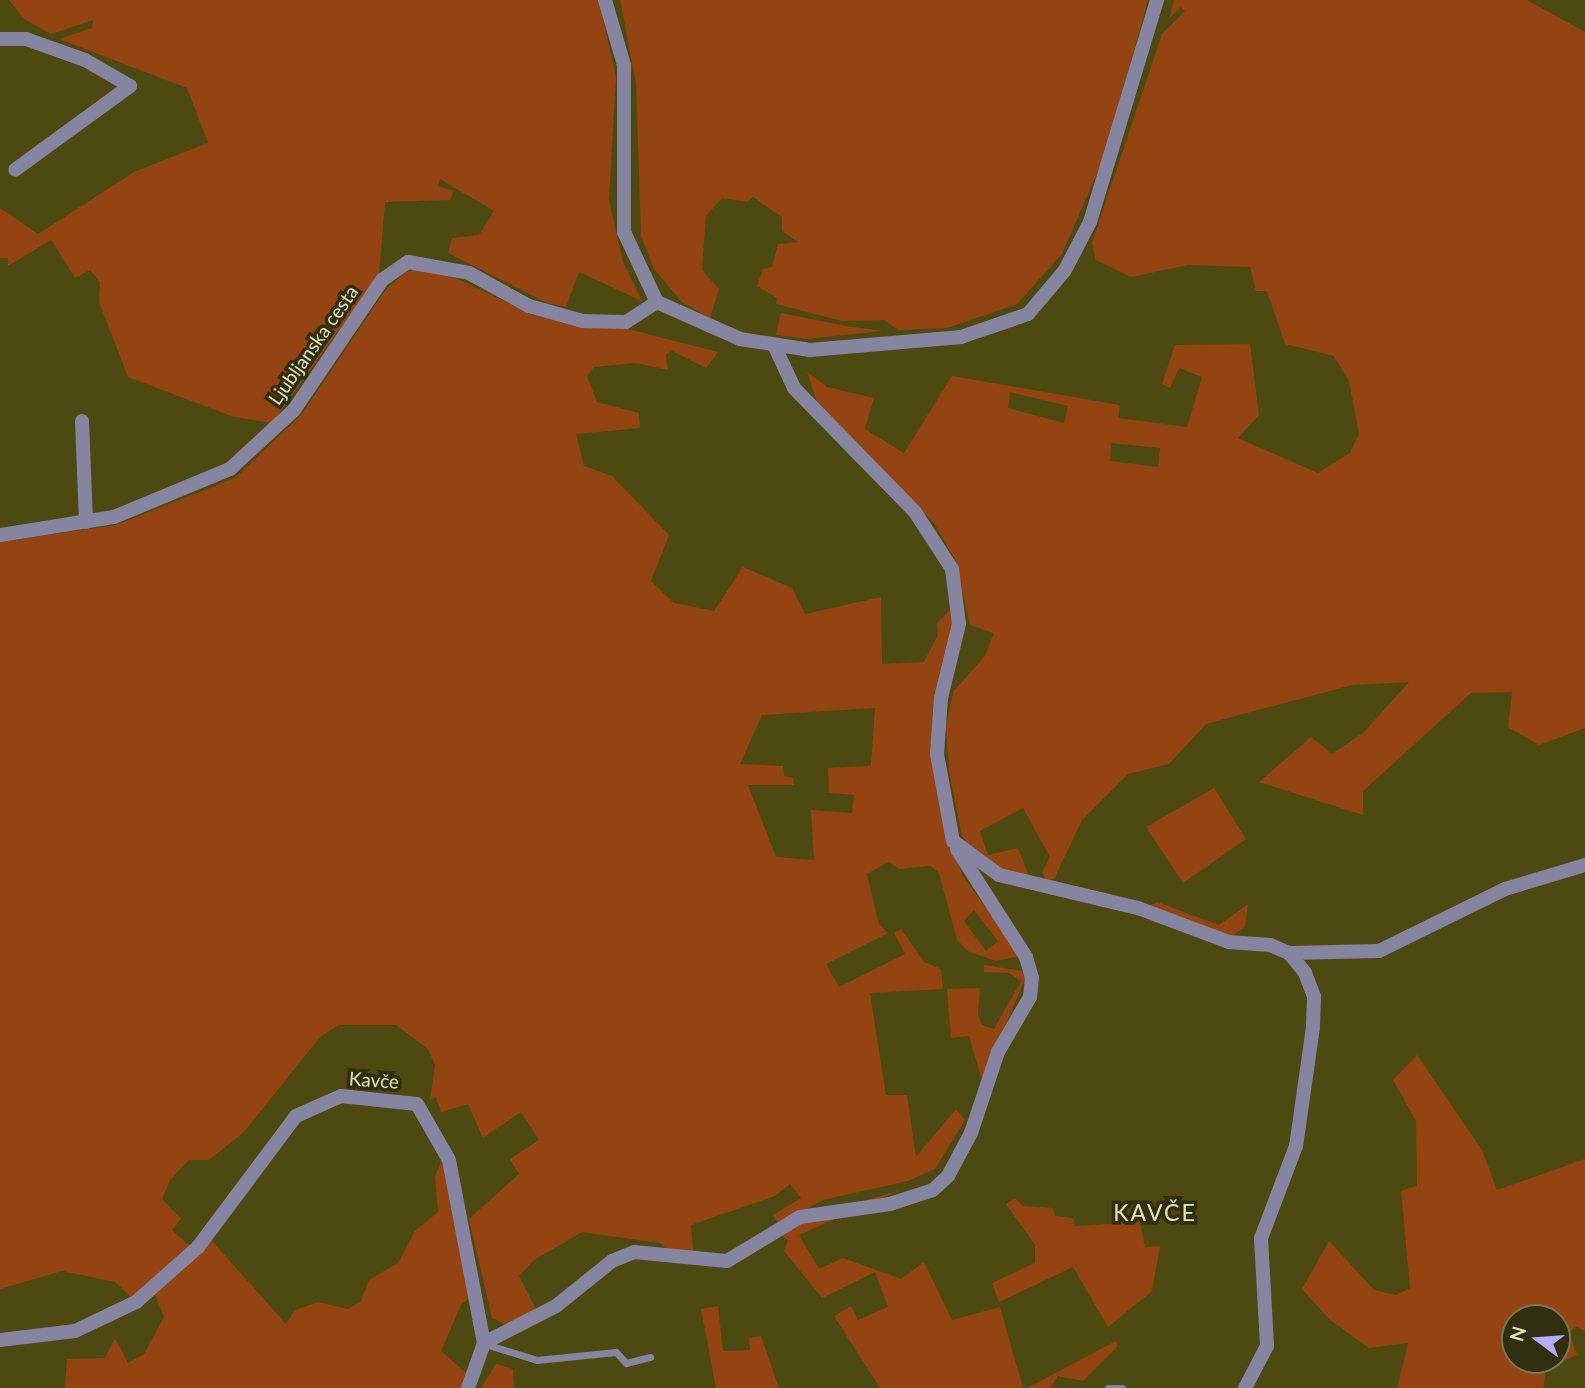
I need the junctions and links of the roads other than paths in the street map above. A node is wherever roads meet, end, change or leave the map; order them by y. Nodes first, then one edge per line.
1 (605, 0) edge
2 (1157, 0) edge
3 (0, 39) edge
4 (15, 170) dead end
5 (657, 302) junction
6 (775, 347) junction
7 (82, 421) dead end
8 (86, 522) junction
9 (0, 535) edge
10 (953, 841) junction
11 (1585, 865) edge
12 (1289, 953) junction
13 (0, 1340) edge
14 (484, 1343) junction
15 (650, 1357) dead end
16 (468, 1388) edge
17 (1108, 1388) edge
18 (1122, 1388) edge
19 (1245, 1388) edge

1 - 5 street
2 - 6 street
3 - 4 street
5 - 6 street
5 - 8 street, Ljubljanska cesta
6 - 10 street
7 - 8 street
8 - 9 street, Ljubljanska cesta
10 - 12 street
10 - 14 street
11 - 12 street
12 - 19 street
13 - 14 street, Kavče
14 - 15 lane
14 - 16 street
17 - 18 lane

